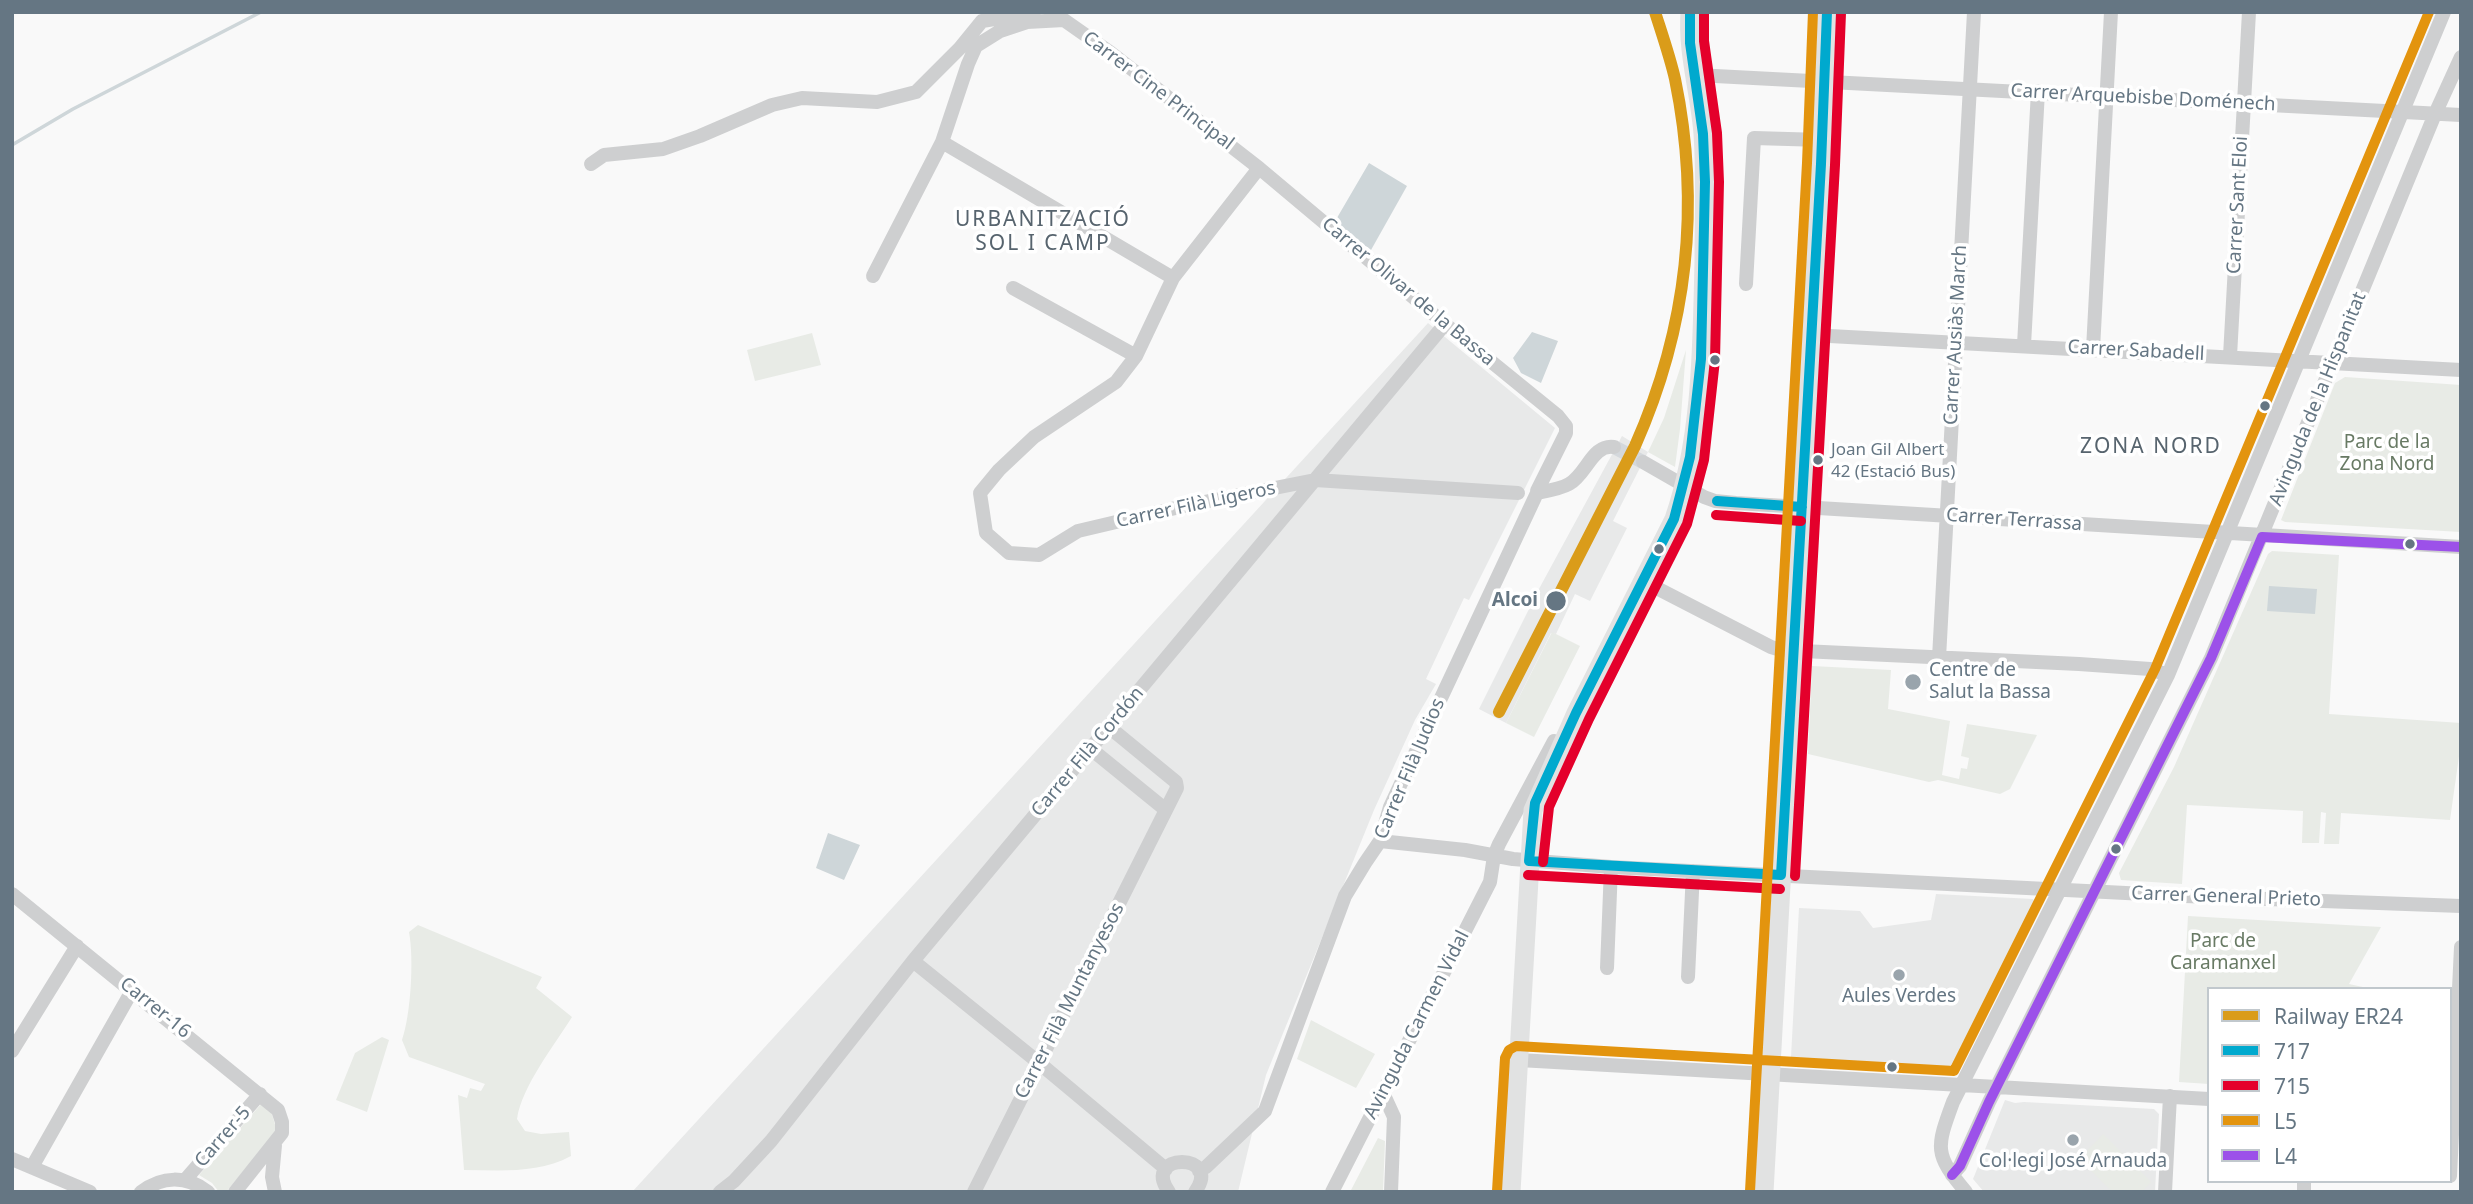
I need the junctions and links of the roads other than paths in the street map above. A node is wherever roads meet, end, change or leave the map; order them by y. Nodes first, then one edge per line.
1 (1680, 12) edge
2 (1690, 12) edge
3 (1827, 12) edge
4 (1974, 12) edge
5 (2111, 12) edge
6 (2249, 12) edge
7 (2444, 12) edge
8 (1063, 20) junction
9 (1690, 52) junction
10 (2461, 57) edge
11 (1696, 75) junction
12 (1825, 80) junction
13 (1970, 88) junction
14 (2038, 91) junction
15 (2107, 96) junction
16 (2244, 104) junction
17 (2401, 113) junction
18 (2435, 114) junction
19 (2461, 115) edge
20 (1822, 140) junction
21 (942, 142) junction
22 (591, 164) dead end
23 (1259, 168) junction
24 (873, 276) dead end
25 (1173, 278) junction
26 (1746, 284) dead end
27 (1013, 288) dead end
28 (1445, 324) junction
29 (1811, 335) junction
30 (1954, 342) junction
31 (2024, 345) junction
32 (2093, 349) junction
33 (1136, 356) junction
34 (2231, 356) junction
35 (2298, 361) junction
36 (2333, 364) junction
37 (2461, 370) edge
38 (1558, 416) joint
39 (1614, 447) dead end
40 (1643, 462) tunnel mouth
41 (1315, 480) junction
42 (1535, 495) junction
43 (1802, 507) junction
44 (1946, 516) junction
45 (2226, 534) junction
46 (2262, 537) junction
47 (2461, 547) edge
48 (1643, 581) junction
49 (1794, 651) junction
50 (1939, 658) junction
51 (2168, 675) junction
52 (1586, 694) junction
53 (1109, 727) junction
54 (1091, 749) junction
55 (1166, 810) junction
56 (1380, 841) junction
57 (1494, 856) junction
58 (1529, 861) junction
59 (1611, 867) junction
60 (1693, 871) junction
61 (1781, 875) junction
62 (2060, 889) junction
63 (2095, 892) junction
64 (12, 894) edge
65 (2461, 906) edge
66 (77, 946) junction
67 (2461, 947) edge
68 (913, 961) junction
69 (1607, 968) dead end
70 (1688, 977) dead end
71 (132, 989) junction
72 (12, 1051) edge
73 (1519, 1060) junction
74 (1038, 1062) junction
75 (1770, 1073) junction
76 (1962, 1085) junction
77 (1998, 1086) junction
78 (1383, 1093) junction
79 (260, 1094) junction
80 (2170, 1096) junction
81 (2207, 1099) edge
82 (2455, 1116) edge
83 (279, 1138) junction
84 (2452, 1154) edge
85 (12, 1159) edge
86 (32, 1167) junction
87 (1166, 1170) junction
88 (1199, 1171) junction
89 (1952, 1175) junction
90 (185, 1180) junction
91 (736, 1186) edge
92 (90, 1192) edge
93 (141, 1192) edge
94 (208, 1192) edge
95 (235, 1192) edge
96 (275, 1192) edge
97 (720, 1192) edge
98 (974, 1192) edge
99 (1169, 1192) edge
100 (1195, 1192) edge
101 (1332, 1192) edge
102 (1391, 1192) edge
103 (1511, 1192) edge
104 (1763, 1192) edge
105 (1966, 1192) edge
106 (2165, 1192) edge

1 - 9 street
2 - 9 main road
3 - 12 main road
4 - 13 street, Carrer Ausiàs March
5 - 15 street
6 - 16 street, Carrer Sant Eloi
7 - 17 street, Avinguda de la Hispanitat
8 - 21 street, Carrer Cine Principal
8 - 22 street
8 - 23 street, Carrer Cine Principal
9 - 11 main road
10 - 18 street, Avinguda de la Hispanitat
11 - 12 street, Carrer Arquebisbe Doménech
11 - 48 main road
12 - 13 street, Carrer Arquebisbe Doménech
12 - 20 main road
13 - 14 street, Carrer Arquebisbe Doménech
13 - 30 street, Carrer Ausiàs March
14 - 15 street, Carrer Arquebisbe Doménech
14 - 31 street
15 - 16 street, Carrer Arquebisbe Doménech
15 - 32 street
16 - 17 street, Carrer Arquebisbe Doménech
16 - 34 street, Carrer Sant Eloi
17 - 18 street, Carrer Arquebisbe Doménech
17 - 35 street, Avinguda de la Hispanitat
18 - 19 street, Carrer Arquebisbe Doménech
18 - 36 street, Avinguda de la Hispanitat
20 - 26 street
20 - 29 main road
21 - 24 street, Carrer Cine Principal
21 - 25 street
23 - 25 street
23 - 28 street, Carrer Olivar de la Bassa
25 - 33 street
27 - 33 street
28 - 38 street, Carrer Olivar de la Bassa
28 - 41 street, Carrer Filà Cordón
29 - 30 street, Carrer Sabadell
29 - 43 main road
30 - 31 street, Carrer Sabadell
30 - 44 street, Carrer Ausiàs March
31 - 32 street, Carrer Sabadell
32 - 34 street, Carrer Sabadell
33 - 41 street, Carrer Filà Ligeros
34 - 35 street, Carrer Sabadell
35 - 36 street, Carrer Sabadell
35 - 45 street, Avinguda de la Hispanitat
36 - 37 street, Carrer Sabadell
36 - 46 street, Avinguda de la Hispanitat
38 - 42 street, Carrer Filà Judios
39 - 42 street
40 - 43 street
41 - 42 street, Carrer Filà Ligeros
41 - 53 street, Carrer Filà Cordón
42 - 56 street, Carrer Filà Judios
43 - 44 street, Carrer Terrassa
43 - 49 main road
44 - 45 street, Carrer Terrassa
44 - 50 street, Carrer Ausiàs March
45 - 46 street, Carrer Terrassa
45 - 51 street, Avinguda de la Hispanitat
46 - 47 street, Carrer Terrassa
46 - 63 street, Avinguda de la Hispanitat
48 - 49 street
48 - 52 main road
49 - 50 street
49 - 61 main road
50 - 51 street
51 - 62 street, Avinguda de la Hispanitat
52 - 57 street, Avinguda Carmen Vidal
52 - 58 main road
53 - 54 street, Carrer Filà Cordón
53 - 55 street, Carrer Filà Muntanyesos
54 - 55 street
54 - 68 street, Carrer Filà Cordón
55 - 74 street, Carrer Filà Muntanyesos
56 - 57 street, Carrer General Prieto
56 - 88 street, Carrer Filà Judios
57 - 58 street, Carrer General Prieto
57 - 78 street, Avinguda Carmen Vidal
58 - 59 street, Carrer General Prieto
58 - 73 main road
59 - 60 street, Carrer General Prieto
59 - 69 street
60 - 61 street, Carrer General Prieto
60 - 70 street
61 - 62 street, Carrer General Prieto
61 - 75 main road
62 - 63 street, Carrer General Prieto
62 - 76 street, Avinguda de la Hispanitat
63 - 65 street, Carrer General Prieto
63 - 77 street, Avinguda de la Hispanitat
64 - 66 street, Carrer-16
66 - 71 street, Carrer-16
66 - 72 street
67 - 82 street
68 - 74 street
68 - 91 street, Carrer Filà Cordón
71 - 79 street, Carrer-16
71 - 86 street
73 - 75 street
73 - 103 main road
74 - 87 street
74 - 98 street, Carrer Filà Muntanyesos
75 - 76 street
75 - 104 main road
76 - 77 street
76 - 89 street, Avinguda de la Hispanitat
77 - 80 street
77 - 89 street, Avinguda de la Hispanitat
78 - 101 street, Avinguda Carmen Vidal
78 - 102 street
79 - 83 street, Carrer-16
79 - 90 street, Carrer-5
80 - 81 street
80 - 106 street
82 - 84 street
83 - 95 street
83 - 96 street
85 - 86 street
86 - 92 street
87 - 88 street
87 - 99 street
88 - 100 street
89 - 105 street
90 - 93 street
90 - 94 street
91 - 97 street, Carrer Filà Cordón

